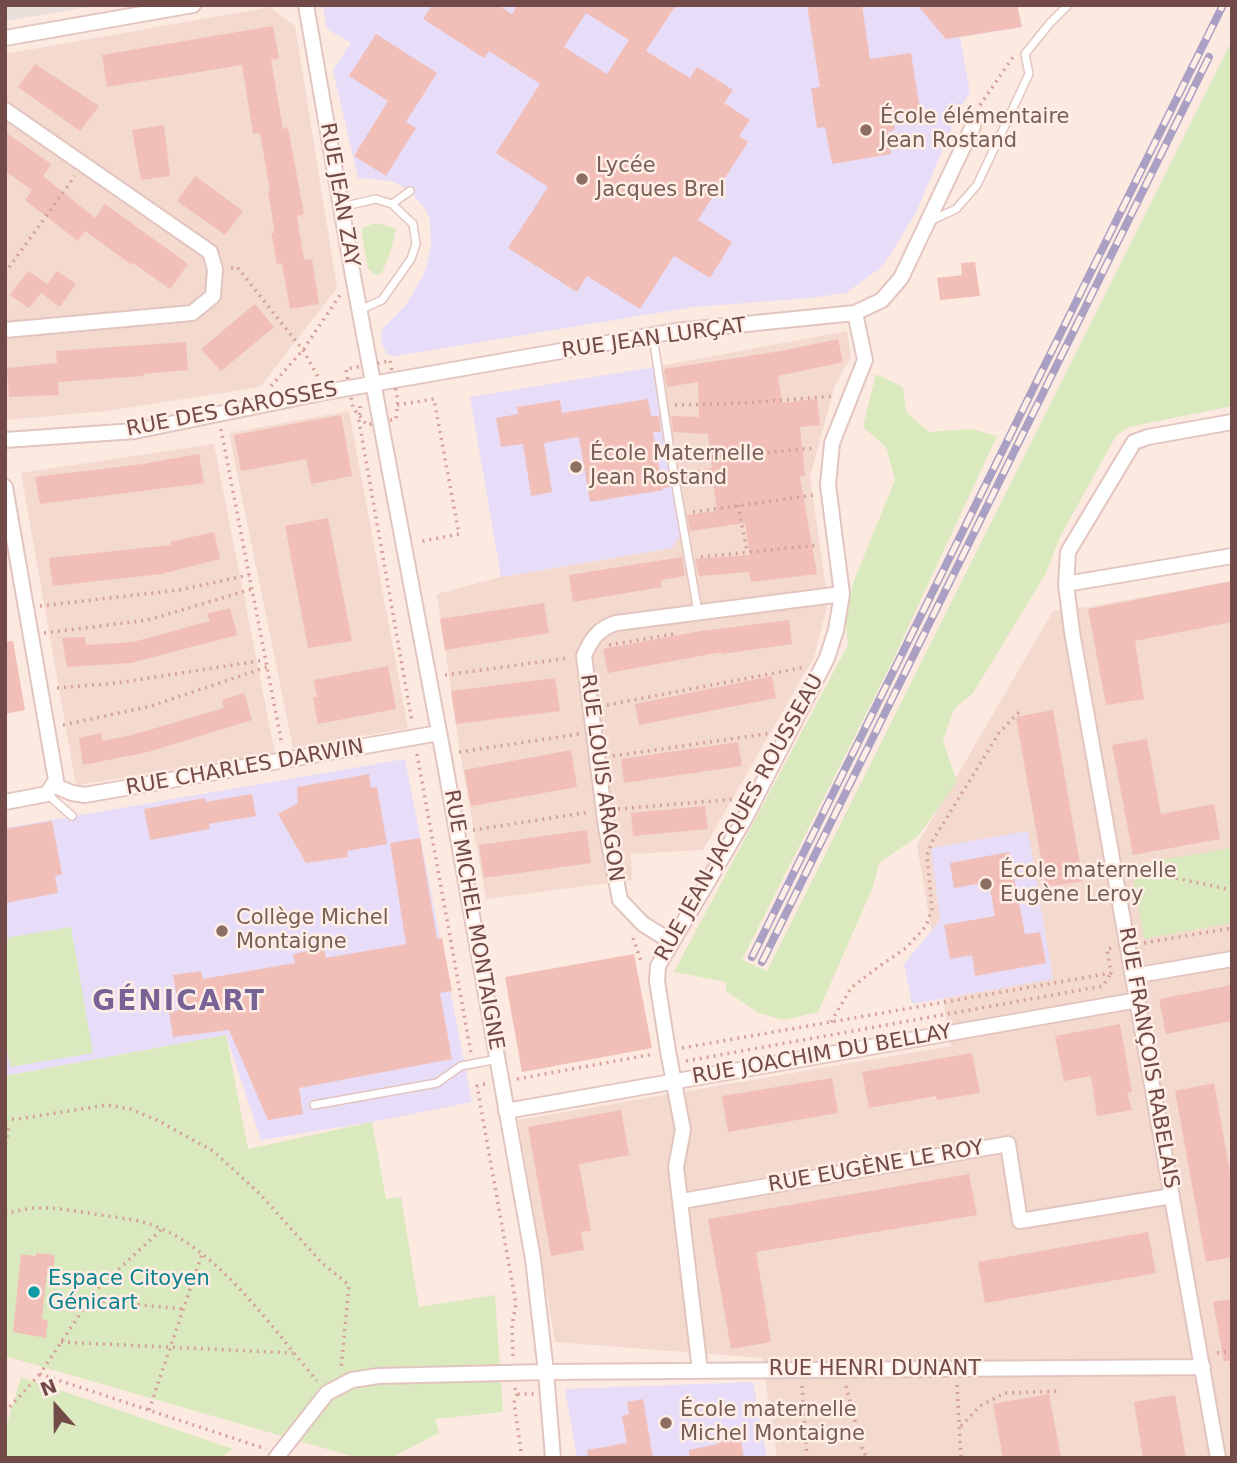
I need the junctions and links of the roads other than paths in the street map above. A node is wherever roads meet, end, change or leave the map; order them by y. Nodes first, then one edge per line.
1 (193, 5) edge
2 (306, 5) edge
3 (1068, 5) edge
4 (5, 38) edge
5 (5, 110) edge
6 (973, 126) dead end
7 (410, 191) dead end
8 (393, 204) junction
9 (341, 207) junction
10 (928, 222) junction
11 (360, 310) junction
12 (855, 313) junction
13 (5, 330) edge
14 (653, 336) junction
15 (375, 385) junction
16 (1232, 422) edge
17 (5, 440) edge
18 (5, 487) edge
19 (1232, 556) edge
20 (1066, 584) junction
21 (842, 594) junction
22 (698, 612) junction
23 (439, 733) junction
24 (50, 790) junction
25 (5, 802) edge
26 (72, 816) dead end
27 (672, 942) junction
28 (1232, 958) edge
29 (1133, 976) junction
30 (1138, 1000) junction
31 (498, 1059) junction
32 (674, 1081) junction
33 (314, 1105) dead end
34 (506, 1111) junction
35 (1171, 1196) junction
36 (682, 1201) junction
37 (1203, 1367) junction
38 (701, 1371) junction
39 (546, 1372) junction
40 (276, 1458) edge
41 (553, 1458) edge
42 (1218, 1458) edge

1 - 4 street
2 - 9 street, RUE JEAN ZAY
3 - 10 lane
5 - 13 street
6 - 10 street, RUE JEAN LURÇAT
7 - 8 lane
8 - 9 lane
8 - 11 lane
9 - 11 street, RUE JEAN ZAY
10 - 12 street, RUE JEAN LURÇAT
11 - 15 street, RUE JEAN ZAY
12 - 14 street, RUE JEAN LURÇAT
12 - 21 street, RUE JEAN-JACQUES ROUSSEAU
14 - 15 street, RUE JEAN LURÇAT
14 - 22 lane
15 - 17 street, RUE DES GAROSSES
15 - 23 street, RUE MICHEL MONTAIGNE
16 - 20 street, RUE FRANÇOIS RABELAIS
18 - 24 street
19 - 20 street
20 - 29 street, RUE FRANÇOIS RABELAIS
21 - 22 street, RUE LOUIS ARAGON
21 - 27 street, RUE JEAN-JACQUES ROUSSEAU
22 - 27 street, RUE LOUIS ARAGON
23 - 24 street, RUE CHARLES DARWIN
23 - 31 street, RUE MICHEL MONTAIGNE
24 - 25 street
24 - 26 lane
27 - 32 street, RUE JEAN-JACQUES ROUSSEAU
28 - 29 street
29 - 30 street, RUE FRANÇOIS RABELAIS
30 - 32 street, RUE JOACHIM DU BELLAY
30 - 35 street, RUE FRANÇOIS RABELAIS
31 - 33 lane
31 - 34 street, RUE MICHEL MONTAIGNE
32 - 34 street, RUE JOACHIM DU BELLAY
32 - 36 street, RUE JEAN-JACQUES ROUSSEAU
34 - 39 street, RUE MICHEL MONTAIGNE
35 - 36 street, RUE EUGÈNE LE ROY
35 - 37 street, RUE FRANÇOIS RABELAIS
36 - 38 street, RUE JEAN-JACQUES ROUSSEAU
37 - 38 street, RUE HENRI DUNANT
37 - 42 street, RUE FRANÇOIS RABELAIS
38 - 39 street, RUE HENRI DUNANT
39 - 40 street, RUE HENRI DUNANT
39 - 41 street, RUE MICHEL MONTAIGNE

